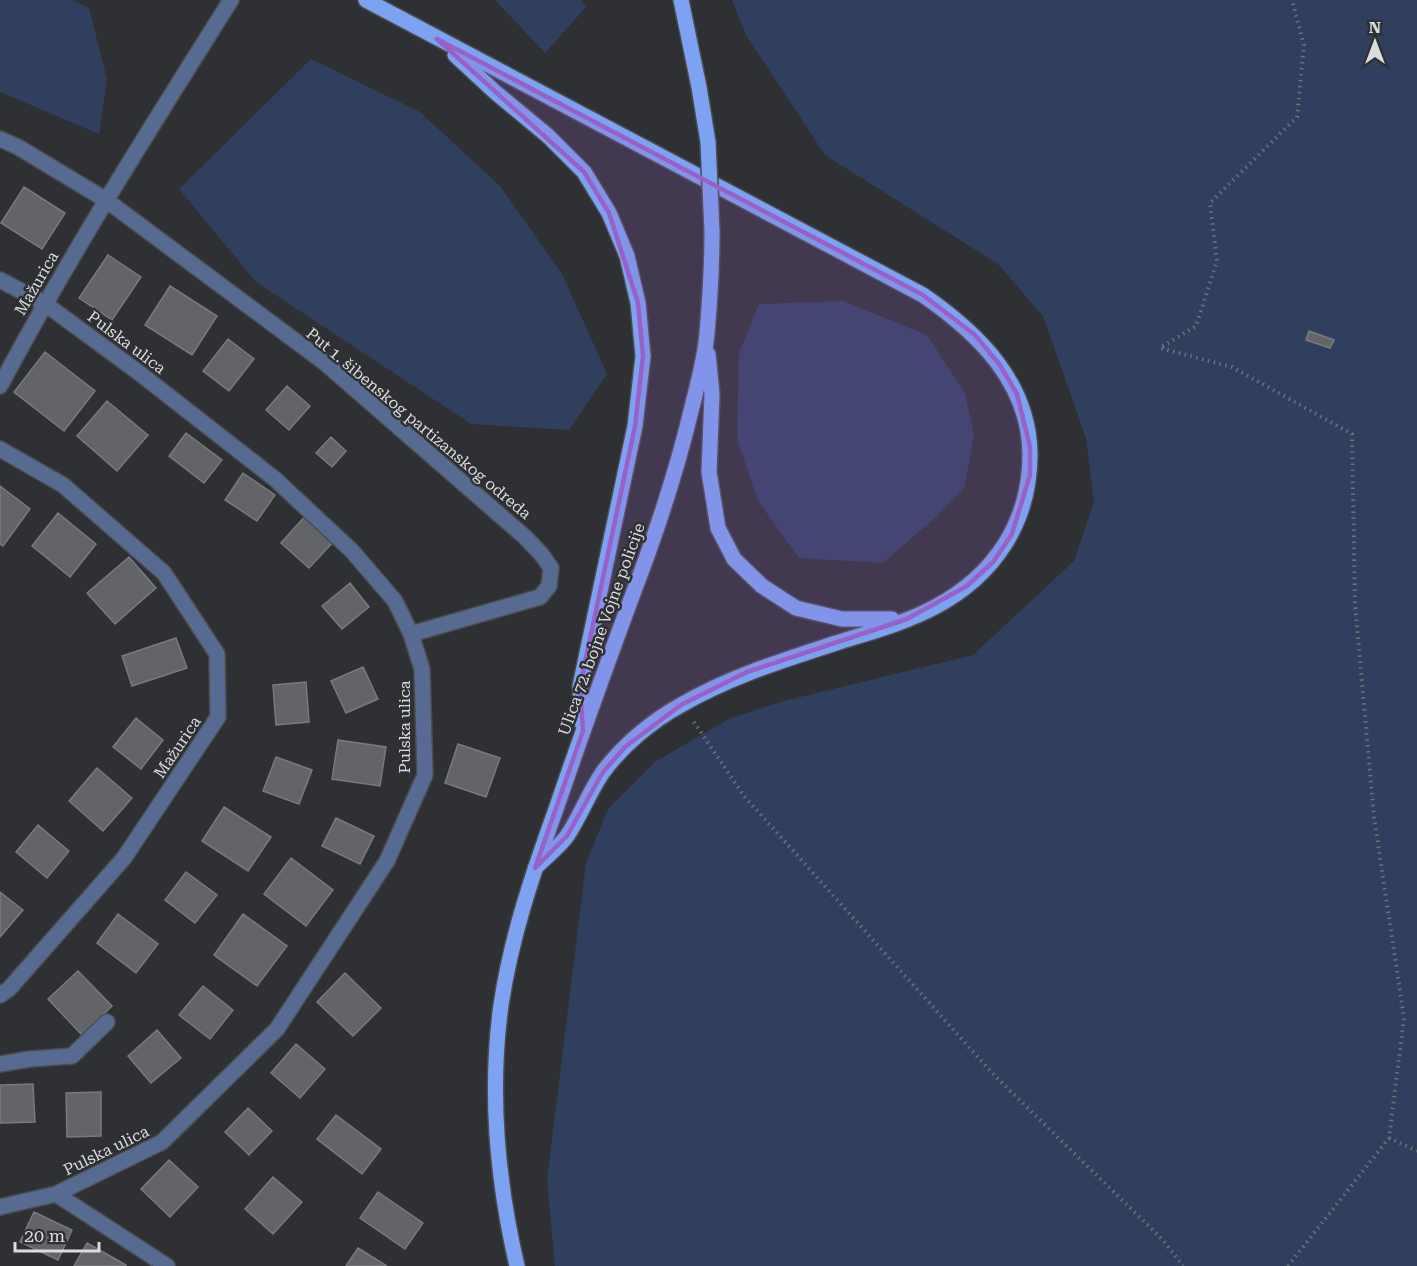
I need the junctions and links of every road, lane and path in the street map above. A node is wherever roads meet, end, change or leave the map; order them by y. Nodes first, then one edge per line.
1 (231, 0) edge
2 (366, 0) edge
3 (681, 0) edge
4 (1292, 0) edge
5 (436, 39) junction
6 (0, 139) edge
7 (105, 200) junction
8 (0, 280) edge
9 (44, 303) junction
10 (707, 335) junction
11 (0, 386) edge
12 (0, 449) edge
13 (907, 620) junction
14 (411, 634) junction
15 (681, 705) junction
16 (582, 731) junction
17 (535, 868) junction
18 (0, 995) edge
19 (107, 1022) dead end
20 (0, 1065) edge
21 (1389, 1138) junction
22 (1417, 1151) edge
23 (56, 1194) junction
24 (0, 1208) edge
25 (167, 1266) edge
26 (518, 1266) edge
27 (1183, 1266) edge
28 (1288, 1266) edge

1 - 7 street, Mažurica
2 - 5 main road
3 - 10 main road, Ulica 72. bojne Vojne policije, bridge
4 - 21 path
5 - 13 main road
5 - 16 main road
6 - 7 street, Put 1. šibenskog partizanskog odreda
7 - 9 street, Mažurica
7 - 14 street, Put 1. šibenskog partizanskog odreda
8 - 9 street, Pulska ulica
9 - 11 street, Mažurica
9 - 14 street, Pulska ulica
10 - 13 main road
10 - 16 main road, Ulica 72. bojne Vojne policije
12 - 18 street, Mažurica
13 - 15 main road
14 - 23 street, Pulska ulica
15 - 17 main road
15 - 27 path
16 - 17 main road, Ulica 72. bojne Vojne policije
17 - 26 main road, Ulica 72. bojne Vojne policije
19 - 20 street
21 - 22 path
21 - 28 path
23 - 24 street, Pulska ulica
23 - 25 street

